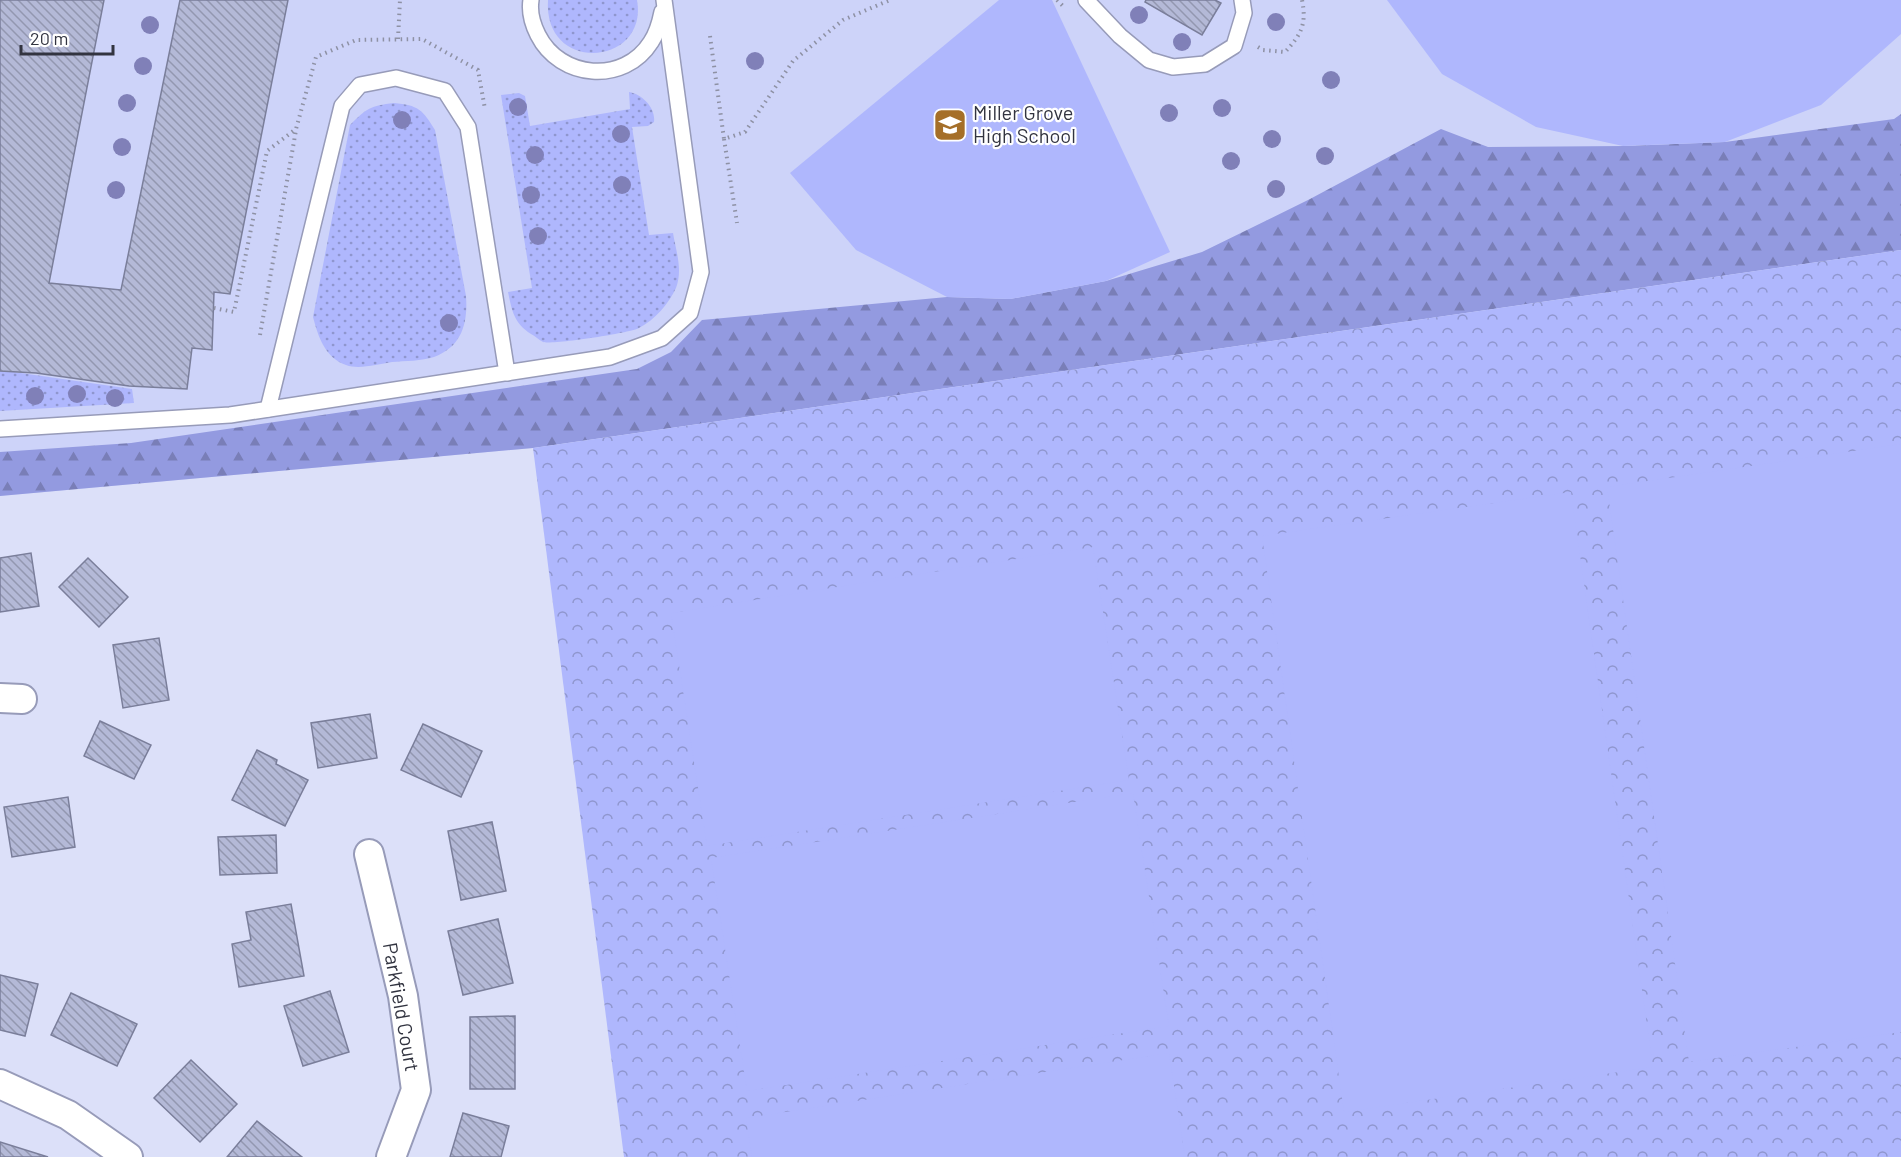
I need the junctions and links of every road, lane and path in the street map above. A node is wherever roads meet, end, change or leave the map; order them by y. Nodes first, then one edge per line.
1 (400, 0) edge
2 (531, 0) edge
3 (664, 0) edge
4 (890, 0) edge
5 (1086, 0) edge
6 (1242, 0) edge
7 (1302, 0) edge
8 (1102, 7) edge
9 (710, 36) dead end
10 (398, 39) junction
11 (1256, 46) dead end
12 (487, 117) dead end
13 (296, 129) junction
14 (724, 139) junction
15 (737, 223) dead end
16 (214, 308) dead end
17 (260, 337) dead end
18 (507, 373) junction
19 (268, 409) junction
20 (0, 429) edge
21 (369, 854) dead end
22 (0, 1084) edge
23 (128, 1157) edge
24 (391, 1157) edge

1 - 10 path
2 - 3 lane
3 - 18 lane
4 - 14 path
5 - 8 lane
6 - 8 lane
7 - 11 path
9 - 14 path
10 - 12 path
10 - 13 path
13 - 16 path
13 - 17 path
14 - 15 path
18 - 19 lane
18 - 19 lane
19 - 20 lane
21 - 24 street, Parkfield Court
22 - 23 street

